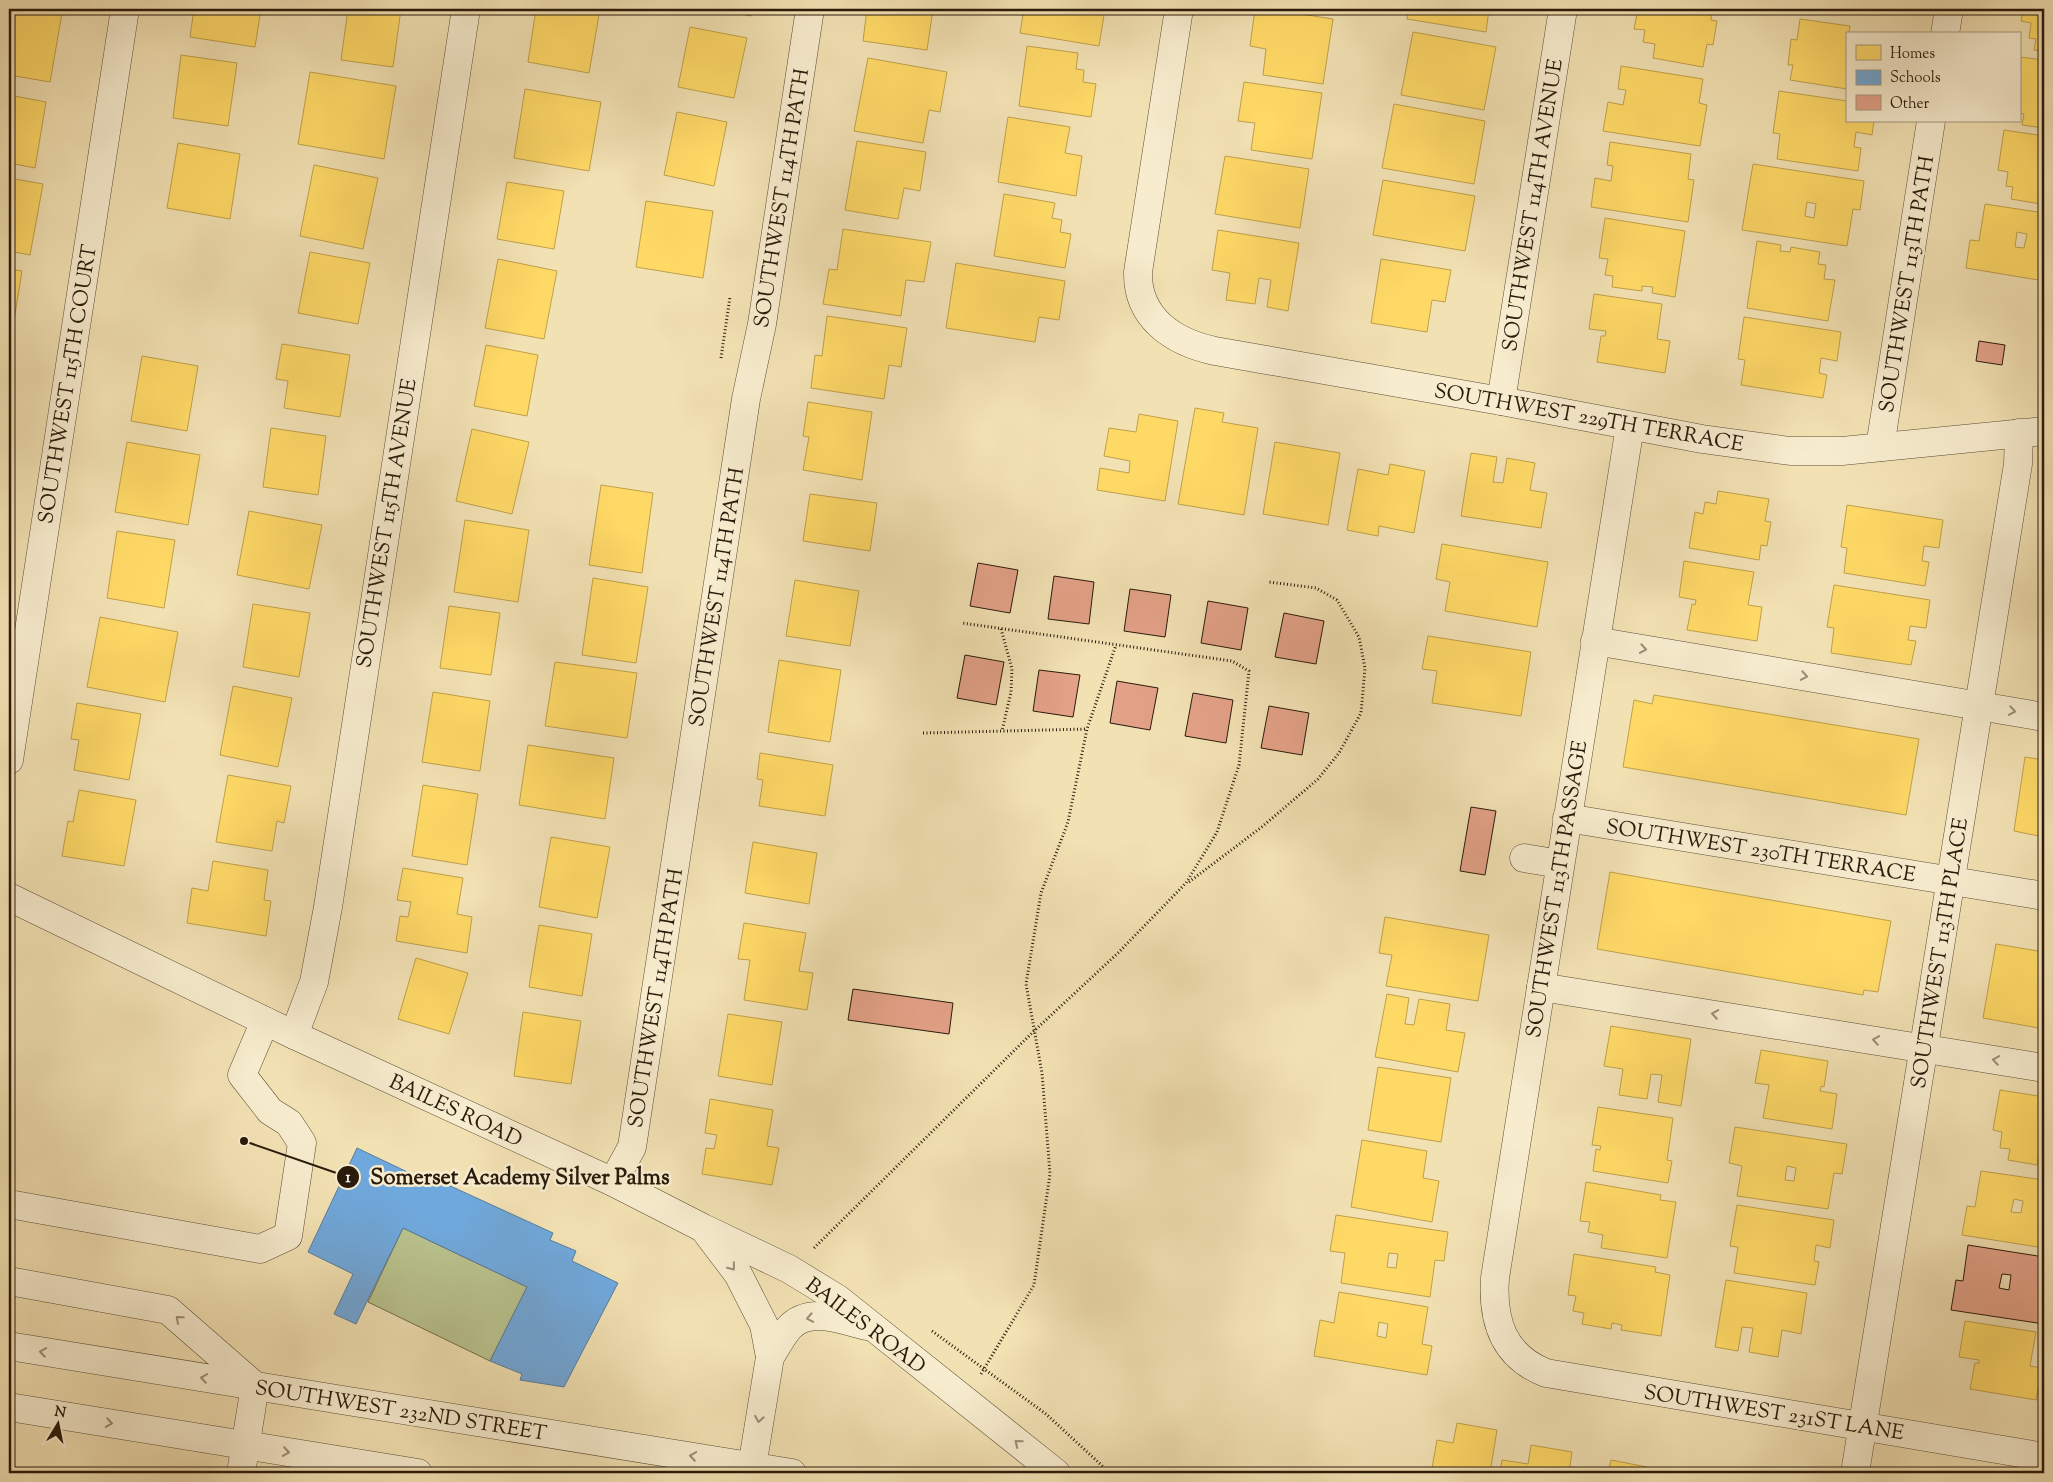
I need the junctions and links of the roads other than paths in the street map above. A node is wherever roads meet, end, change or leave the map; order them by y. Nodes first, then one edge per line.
1 (125, 9) edge
2 (466, 9) edge
3 (810, 9) edge
4 (1179, 9) edge
5 (1563, 9) edge
6 (1949, 9) edge
7 (1945, 32) edge
8 (1931, 122) edge
9 (1501, 401) junction
10 (1630, 426) junction
11 (2032, 432) edge
12 (1880, 448) junction
13 (1595, 641) junction
14 (1979, 706) junction
15 (2044, 717) edge
16 (9, 760) edge
17 (1567, 818) junction
18 (1524, 858) dead end
19 (1560, 864) junction
20 (1951, 881) junction
21 (2044, 896) edge
22 (9, 897) edge
23 (1541, 987) junction
24 (265, 1021) junction
25 (294, 1035) junction
26 (1924, 1048) junction
27 (2044, 1068) edge
28 (612, 1182) junction
29 (9, 1204) edge
30 (703, 1228) junction
31 (9, 1281) edge
32 (875, 1328) junction
33 (9, 1346) edge
34 (1512, 1349) joint
35 (770, 1357) junction
36 (255, 1386) junction
37 (9, 1406) edge
38 (1862, 1426) junction
39 (245, 1445) junction
40 (2044, 1457) edge
41 (751, 1470) edge
42 (241, 1473) edge
43 (418, 1473) edge
44 (792, 1473) edge
45 (1056, 1473) edge
46 (1855, 1473) edge

1 - 16 street, SOUTHWEST 115TH COURT
2 - 25 street, SOUTHWEST 115TH AVENUE
3 - 28 street, SOUTHWEST 114TH PATH
4 - 9 street, SOUTHWEST 229TH TERRACE
5 - 9 street, SOUTHWEST 114TH AVENUE
6 - 7 street
8 - 12 street, SOUTHWEST 113TH PATH
9 - 10 street, SOUTHWEST 229TH TERRACE
10 - 12 street, SOUTHWEST 229TH TERRACE
10 - 13 street, SOUTHWEST 113TH PASSAGE
11 - 12 street, SOUTHWEST 229TH TERRACE
11 - 14 street, SOUTHWEST 113TH PLACE
13 -> 14 street
13 - 17 street, SOUTHWEST 113TH PASSAGE
14 -> 15 street
14 - 20 street, SOUTHWEST 113TH PLACE
17 - 19 street, SOUTHWEST 113TH PASSAGE
17 - 20 street, SOUTHWEST 230TH TERRACE
18 - 19 street
19 - 23 street, SOUTHWEST 113TH PASSAGE
20 - 21 street, SOUTHWEST 230TH TERRACE
20 - 26 street, SOUTHWEST 113TH PLACE
22 - 24 street, BAILES ROAD
26 -> 23 street
23 - 34 street, SOUTHWEST 113TH PASSAGE
24 - 25 street, BAILES ROAD
24 - 29 street
25 - 28 street, BAILES ROAD
27 -> 26 street
26 - 38 street, SOUTHWEST 113TH PLACE
28 - 30 street, BAILES ROAD
30 - 32 street, BAILES ROAD
30 -> 35 street
36 -> 31 street
32 -> 35 street
45 -> 32 street, BAILES ROAD
36 -> 33 street, SOUTHWEST 232ND STREET
34 - 38 street, SOUTHWEST 231ST LANE
35 -> 41 street
36 - 39 street
41 -> 36 street, SOUTHWEST 232ND STREET
37 -> 39 street
38 - 40 street, SOUTHWEST 231ST LANE
38 - 46 street, SOUTHWEST 113TH PLACE
39 - 42 street
39 -> 43 street
41 - 44 street, SOUTHWEST 232ND STREET

